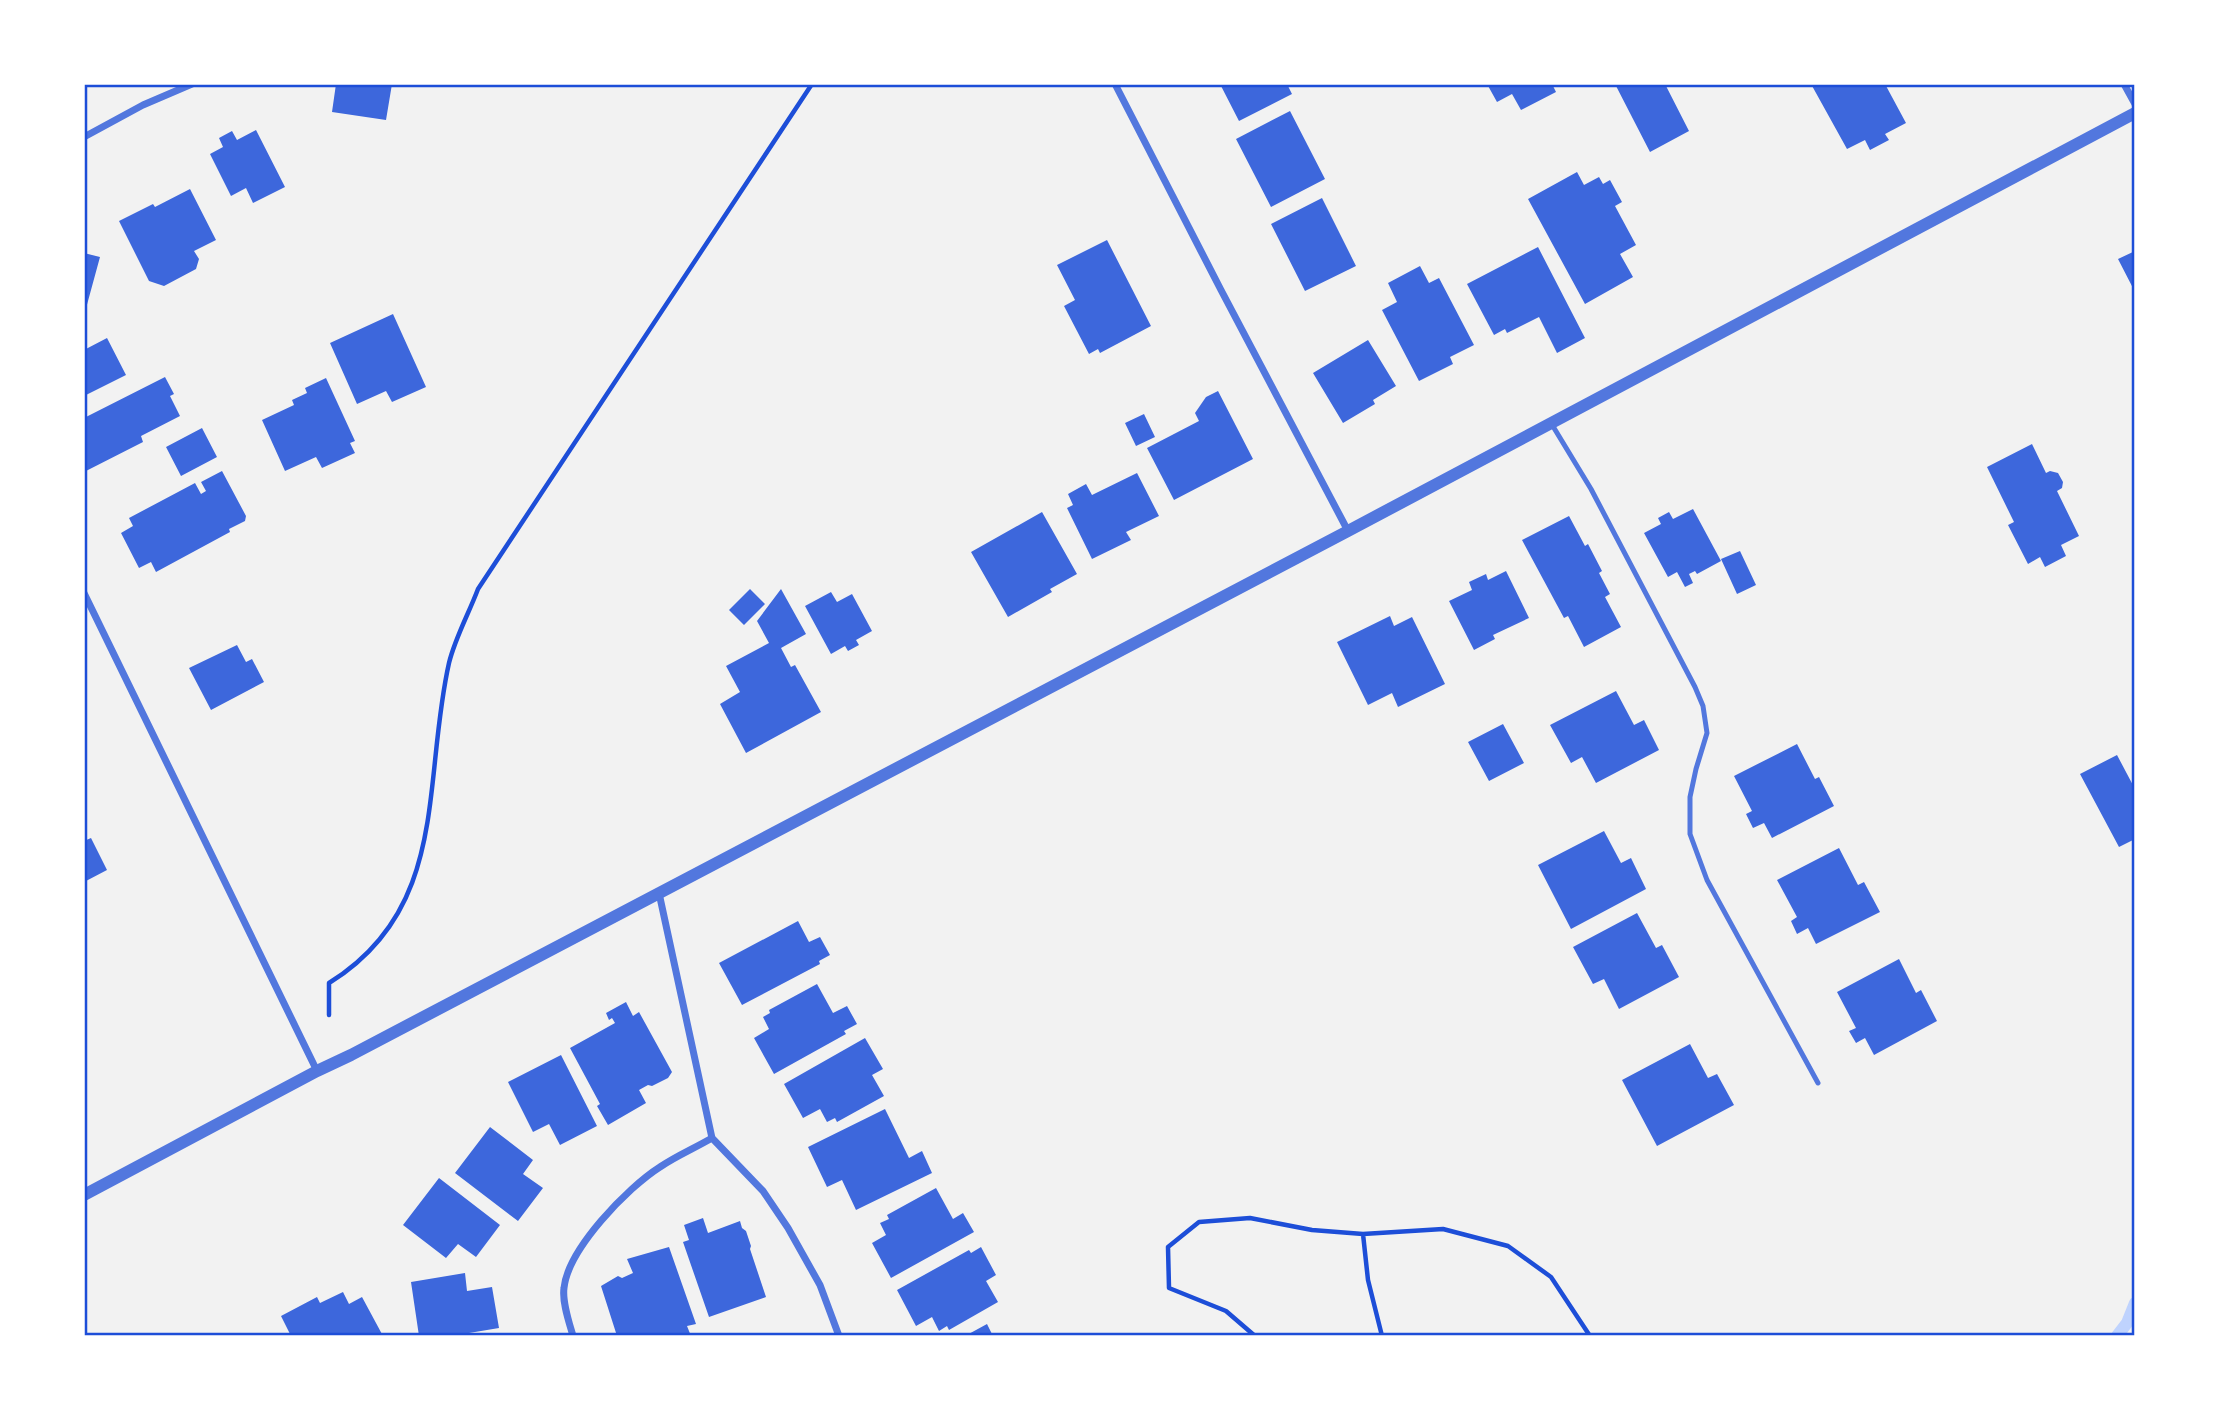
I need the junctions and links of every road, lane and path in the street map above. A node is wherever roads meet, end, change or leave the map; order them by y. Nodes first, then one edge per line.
1 (192, 84) edge
2 (812, 84) edge
3 (1115, 84) edge
4 (2124, 84) edge
5 (2135, 104) edge
6 (2135, 113) edge
7 (84, 137) edge
8 (1551, 423) junction
9 (1348, 531) junction
10 (84, 593) edge
11 (659, 894) junction
12 (329, 1015) dead end
13 (317, 1070) junction
14 (1818, 1083) dead end
15 (712, 1138) junction
16 (84, 1195) edge
17 (1363, 1234) junction
18 (573, 1336) edge
19 (839, 1336) edge
20 (1255, 1336) edge
21 (1382, 1336) edge
22 (1590, 1336) edge

1 - 7 street
2 - 12 path
3 - 9 street
4 - 5 street
6 - 8 street
8 - 9 street
8 - 14 lane
9 - 11 street
10 - 13 street
11 - 13 street
11 - 15 street
13 - 16 street
15 - 18 street
15 - 19 street
17 - 20 path
17 - 21 path
17 - 22 path

